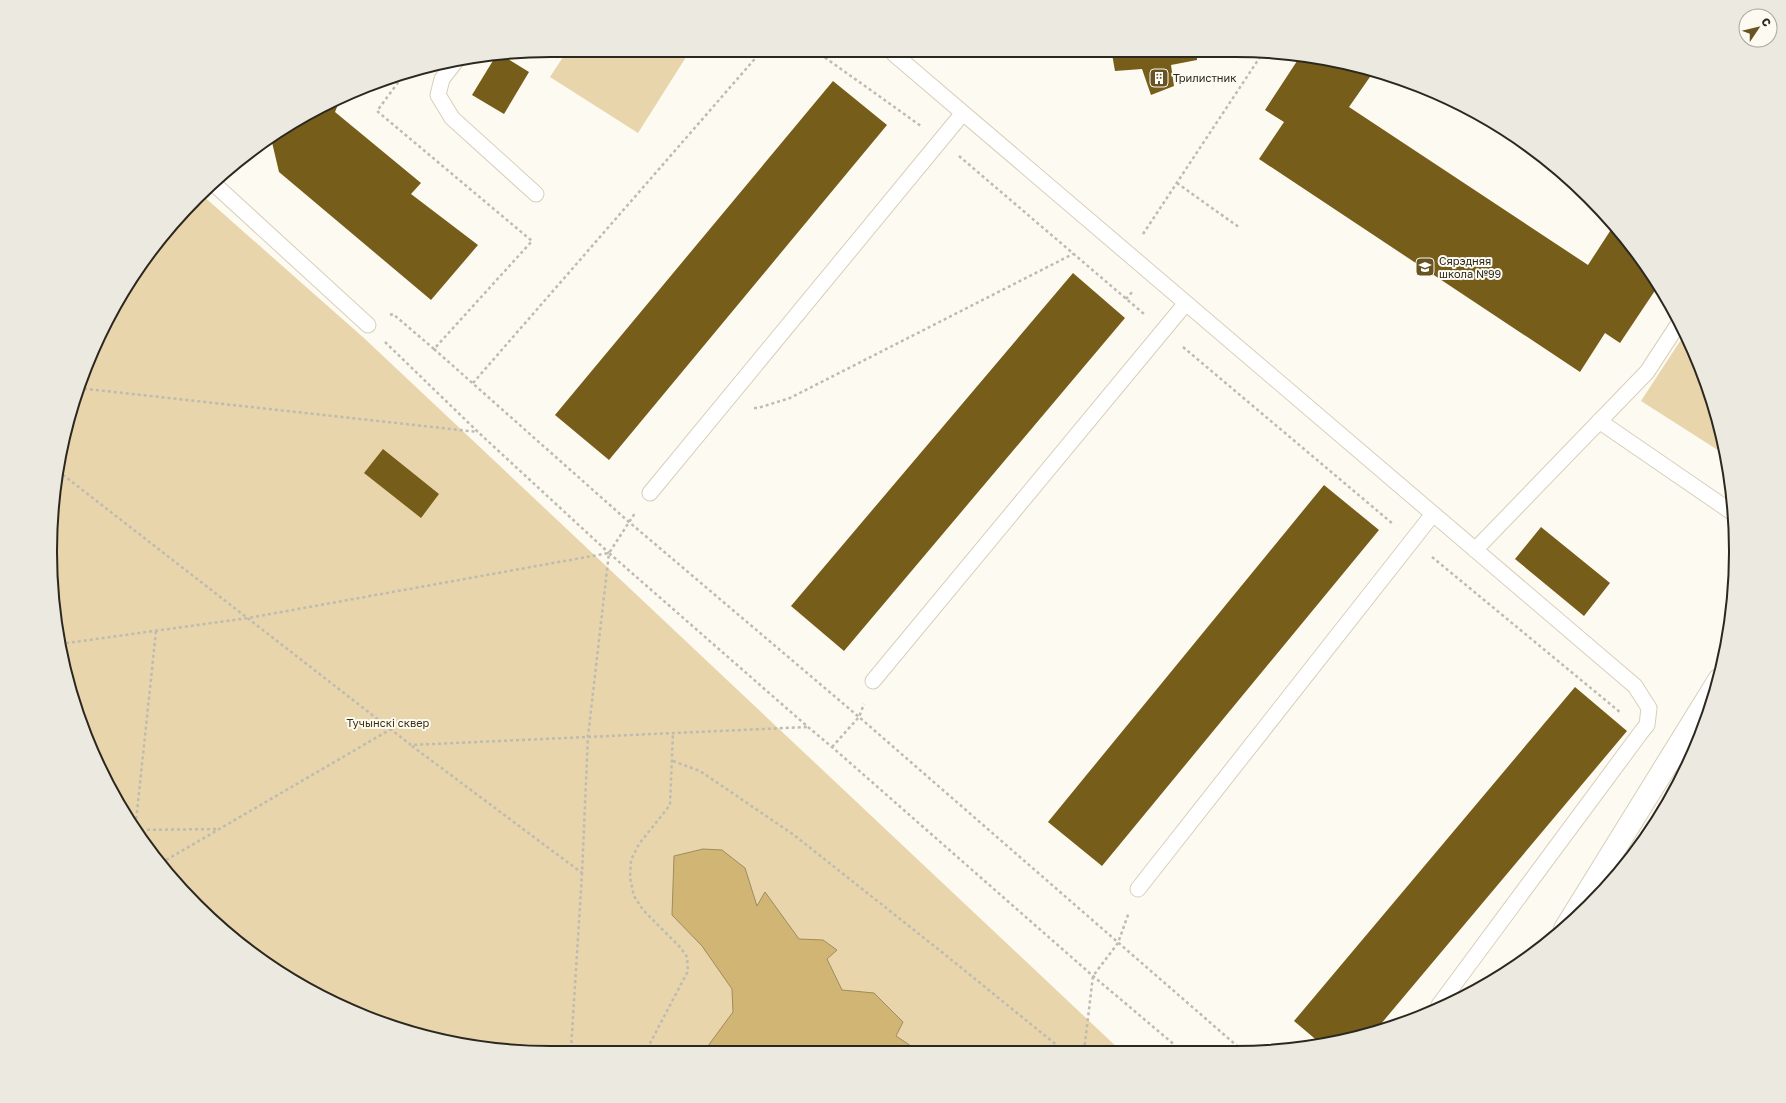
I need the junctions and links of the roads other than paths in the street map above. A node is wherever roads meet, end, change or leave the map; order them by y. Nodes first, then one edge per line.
1 (898, 57) edge
2 (451, 68) edge
3 (963, 113) junction
4 (218, 187) edge
5 (536, 194) dead end
6 (1186, 303) junction
7 (368, 325) road end
8 (1676, 328) edge
9 (1600, 421) junction
10 (650, 492) dead end
11 (1727, 509) edge
12 (1433, 514) junction
13 (1475, 550) junction
14 (873, 681) dead end
15 (1705, 702) edge
16 (1138, 890) road end
17 (1580, 905) edge
18 (1443, 999) edge

1 - 3 lane
2 - 5 lane
3 - 6 lane
3 - 10 lane
4 - 7 lane
6 - 12 lane
6 - 14 lane
8 - 9 lane
9 - 11 lane
9 - 13 lane
12 - 13 lane
12 - 16 lane
13 - 18 lane
15 - 17 street

